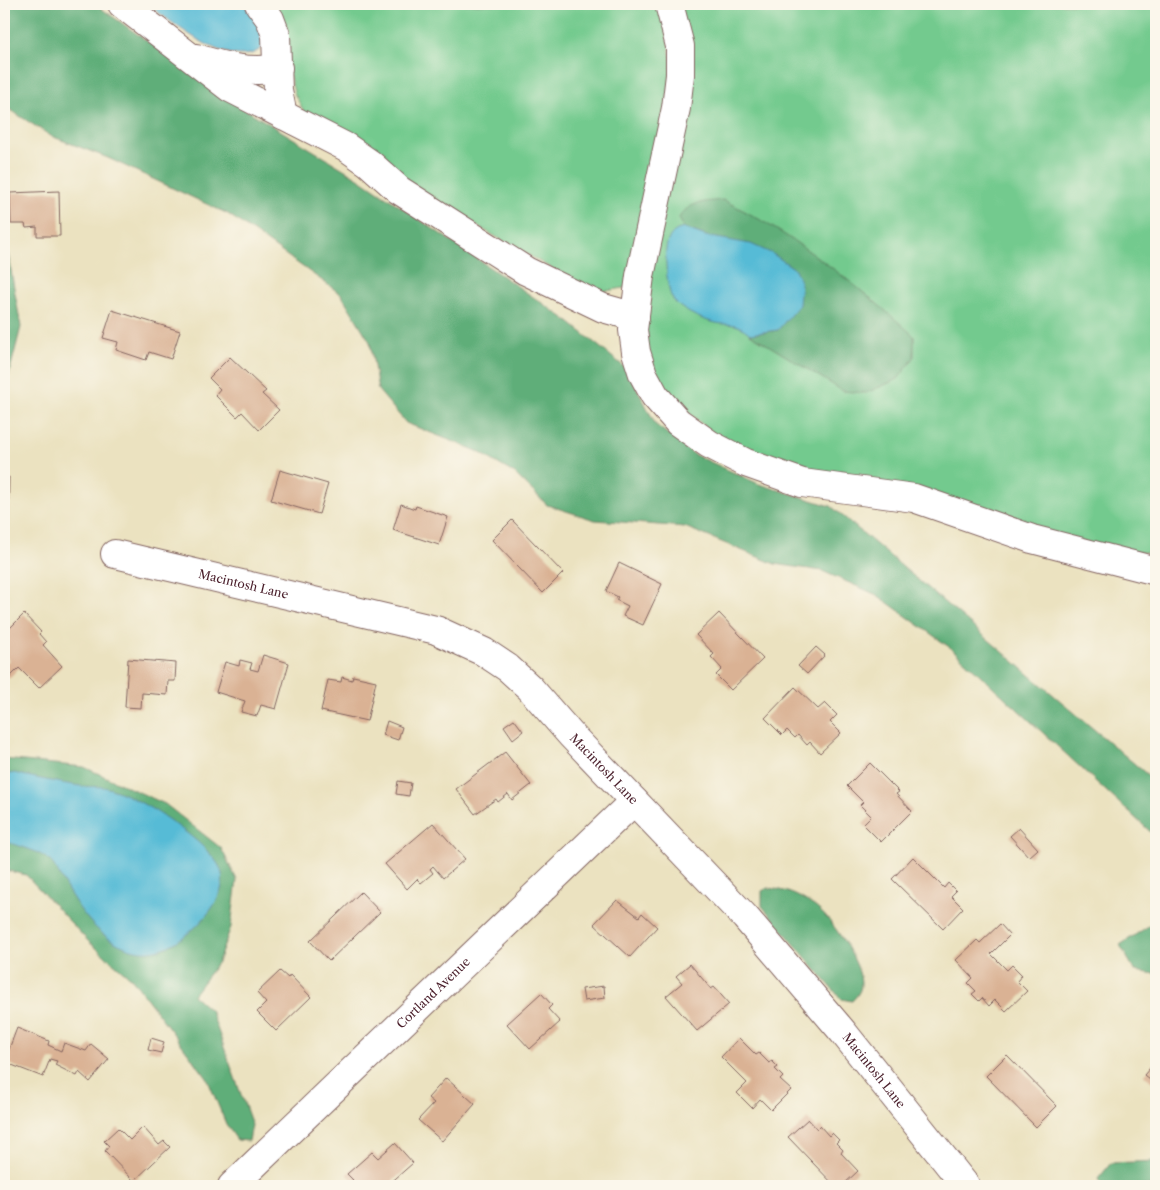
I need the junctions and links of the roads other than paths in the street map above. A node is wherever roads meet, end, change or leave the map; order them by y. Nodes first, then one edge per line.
1 (122, 4) edge
2 (260, 4) edge
3 (669, 4) edge
4 (190, 56) junction
5 (278, 68) junction
6 (284, 115) junction
7 (635, 317) junction
8 (115, 554) dead end
9 (1156, 571) edge
10 (634, 801) junction
11 (232, 1186) edge
12 (966, 1186) edge

1 - 4 street
2 - 5 street
3 - 7 street
4 - 5 street
4 - 6 street
5 - 6 street
6 - 7 street
7 - 9 street
8 - 10 street, Macintosh Lane
10 - 11 street, Cortland Avenue
10 - 12 street, Macintosh Lane

